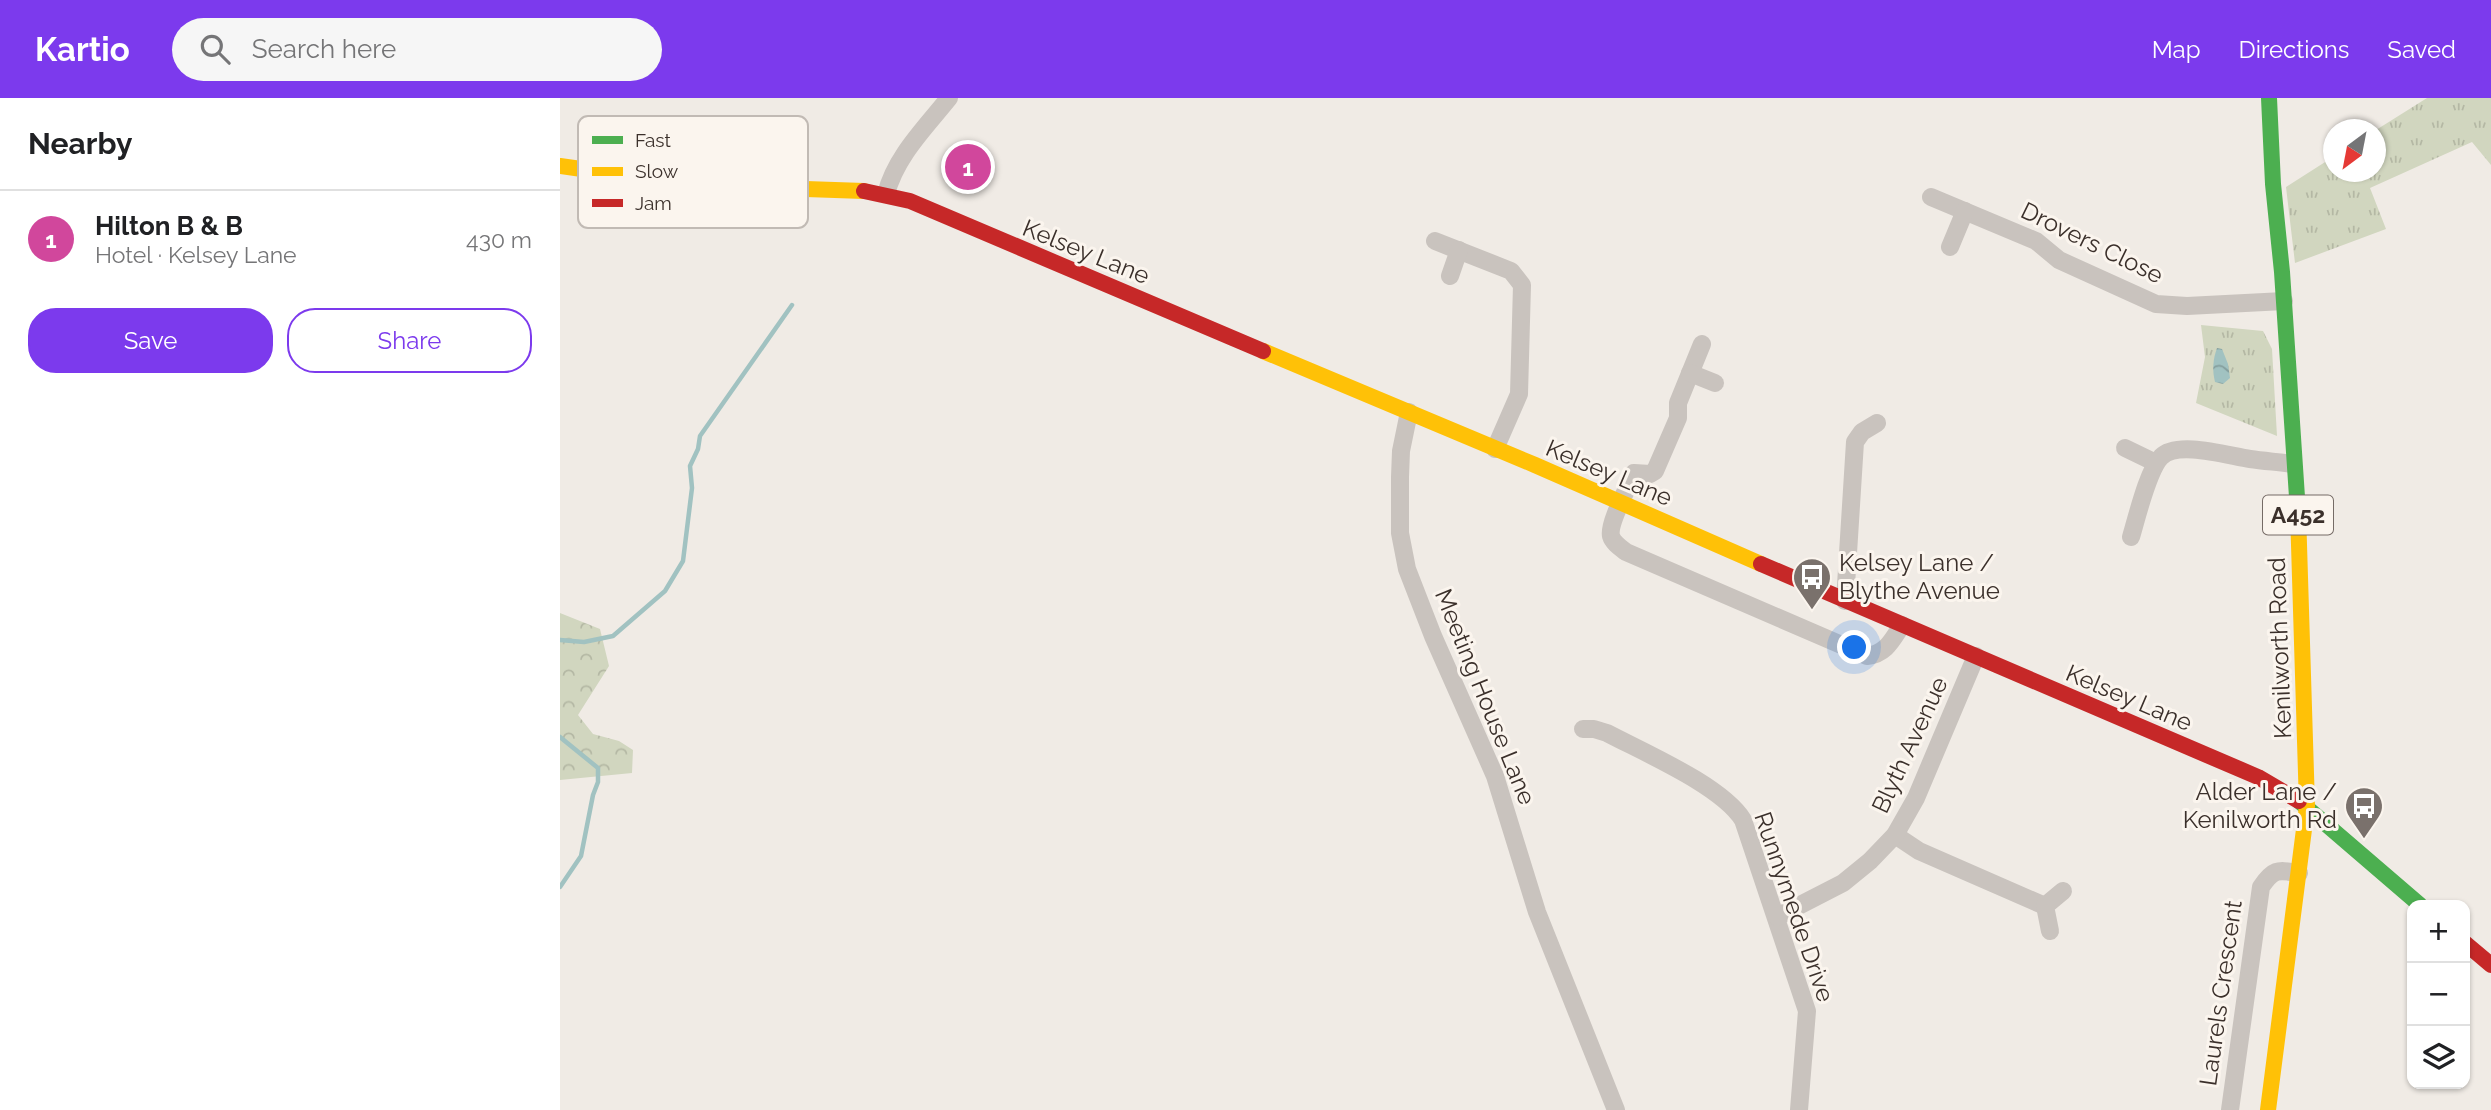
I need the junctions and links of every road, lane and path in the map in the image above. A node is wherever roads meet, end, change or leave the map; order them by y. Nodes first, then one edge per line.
1 (949, 98) edge
2 (2269, 98) edge
3 (560, 166) edge
4 (578, 169) edge
5 (808, 189) edge
6 (886, 194) junction
7 (1931, 197) dead end
8 (1965, 211) junction
9 (1435, 241) dead end
10 (1950, 247) dead end
11 (1458, 250) junction
12 (1450, 276) dead end
13 (2284, 301) junction
14 (1702, 344) dead end
15 (1690, 373) junction
16 (1715, 383) dead end
17 (1409, 412) junction
18 (1877, 423) dead end
19 (2125, 448) dead end
20 (1495, 449) junction
21 (2156, 463) junction
22 (2292, 464) junction
23 (1622, 503) junction
24 (2131, 537) dead end
25 (1845, 601) junction
26 (1902, 625) junction
27 (1976, 656) junction
28 (1583, 729) dead end
29 (2307, 806) junction
30 (1895, 835) junction
31 (2300, 873) junction
32 (2063, 891) dead end
33 (2414, 900) edge
34 (2045, 906) junction
35 (1777, 917) junction
36 (2050, 931) dead end
37 (2470, 947) edge
38 (2491, 965) edge
39 (1616, 1110) edge
40 (1799, 1110) edge
41 (2230, 1110) edge
42 (2267, 1110) edge

1 - 6 street
2 - 13 main road, Kenilworth Road / A452
3 - 4 main road, Kelsey Lane
5 - 6 main road, Kelsey Lane
6 - 17 main road, Kelsey Lane
7 - 8 street, Drovers Close
8 - 10 street
8 - 13 street, Drovers Close
9 - 11 street
11 - 12 street
11 - 20 street
13 - 22 main road, Kenilworth Road / A452
14 - 15 street
15 - 16 street
15 - 23 street
17 - 20 main road, Kelsey Lane
17 - 39 street, Meeting House Lane
18 - 25 street
19 - 21 street
20 - 23 main road, Kelsey Lane
21 - 22 street
21 - 24 street
22 - 29 main road, Kenilworth Road / A452
23 - 25 main road, Kelsey Lane
23 - 26 street
25 - 26 main road, Kelsey Lane
26 - 27 main road, Kelsey Lane
27 - 29 main road, Kelsey Lane
27 - 30 street, Blyth Avenue
28 - 35 street, Runnymede Drive
29 - 31 main road, Kenilworth Road / A452
29 - 33 main road, Kelsey Lane
30 - 34 street
30 - 35 street, Blyth Avenue
31 - 41 street, Laurels Crescent
31 - 42 main road, Kenilworth Road / A452
32 - 34 street
34 - 36 street
35 - 40 street, Runnymede Drive
37 - 38 main road

